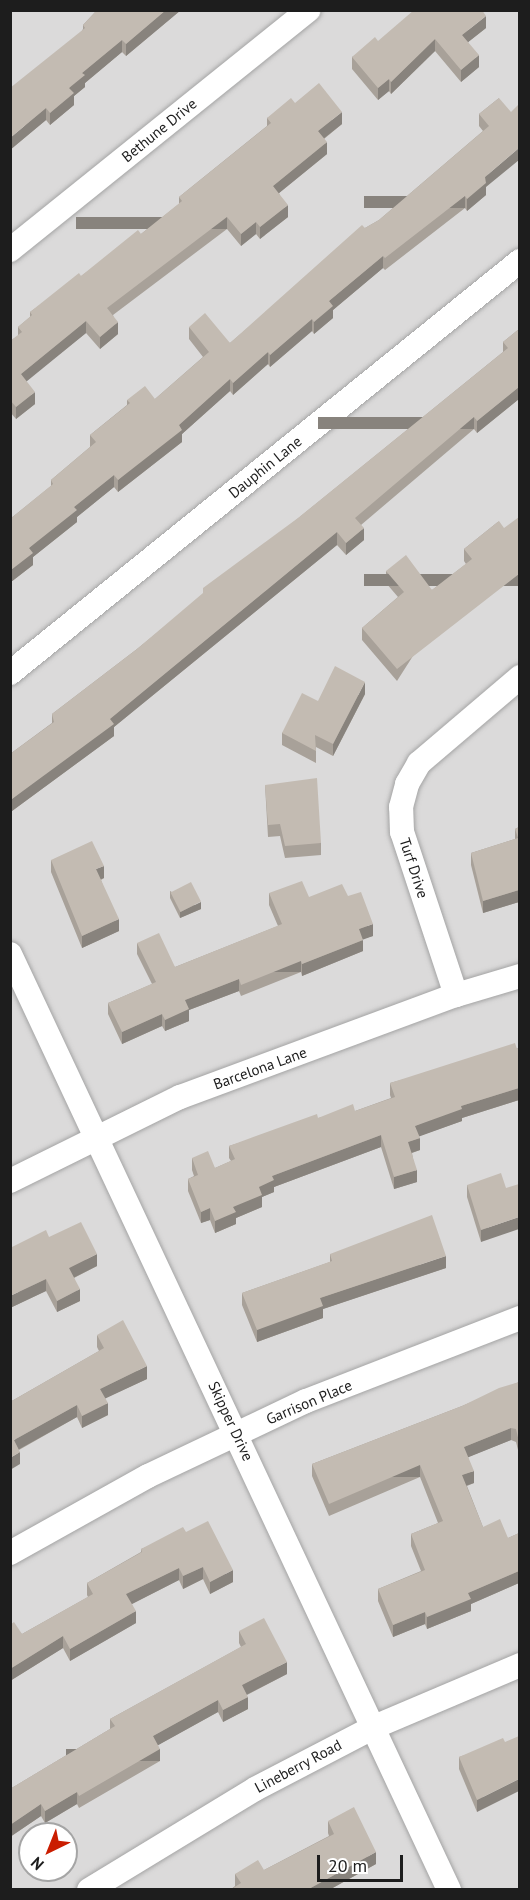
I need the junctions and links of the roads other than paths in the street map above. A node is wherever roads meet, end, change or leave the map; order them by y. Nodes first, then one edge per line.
1 (308, 10) edge
2 (10, 250) edge
3 (519, 261) edge
4 (10, 673) edge
5 (519, 678) edge
6 (10, 954) edge
7 (519, 976) edge
8 (456, 995) junction
9 (98, 1136) junction
10 (10, 1181) edge
11 (519, 1318) edge
12 (237, 1433) junction
13 (10, 1553) edge
14 (519, 1665) edge
15 (374, 1727) junction
16 (89, 1890) edge
17 (450, 1890) edge

1 - 2 street, Bethune Drive
3 - 4 street, Dauphin Lane
5 - 8 street, Turf Drive
6 - 9 street, Skipper Drive
7 - 8 street, Barcelona Lane
8 - 9 street, Barcelona Lane
9 - 10 street, Barcelona Lane
9 - 12 street, Skipper Drive
11 - 12 street, Garrison Place
12 - 13 street, Garrison Place
12 - 15 street, Skipper Drive
14 - 15 street, Lineberry Road
15 - 16 street, Lineberry Road
15 - 17 street, Skipper Drive

